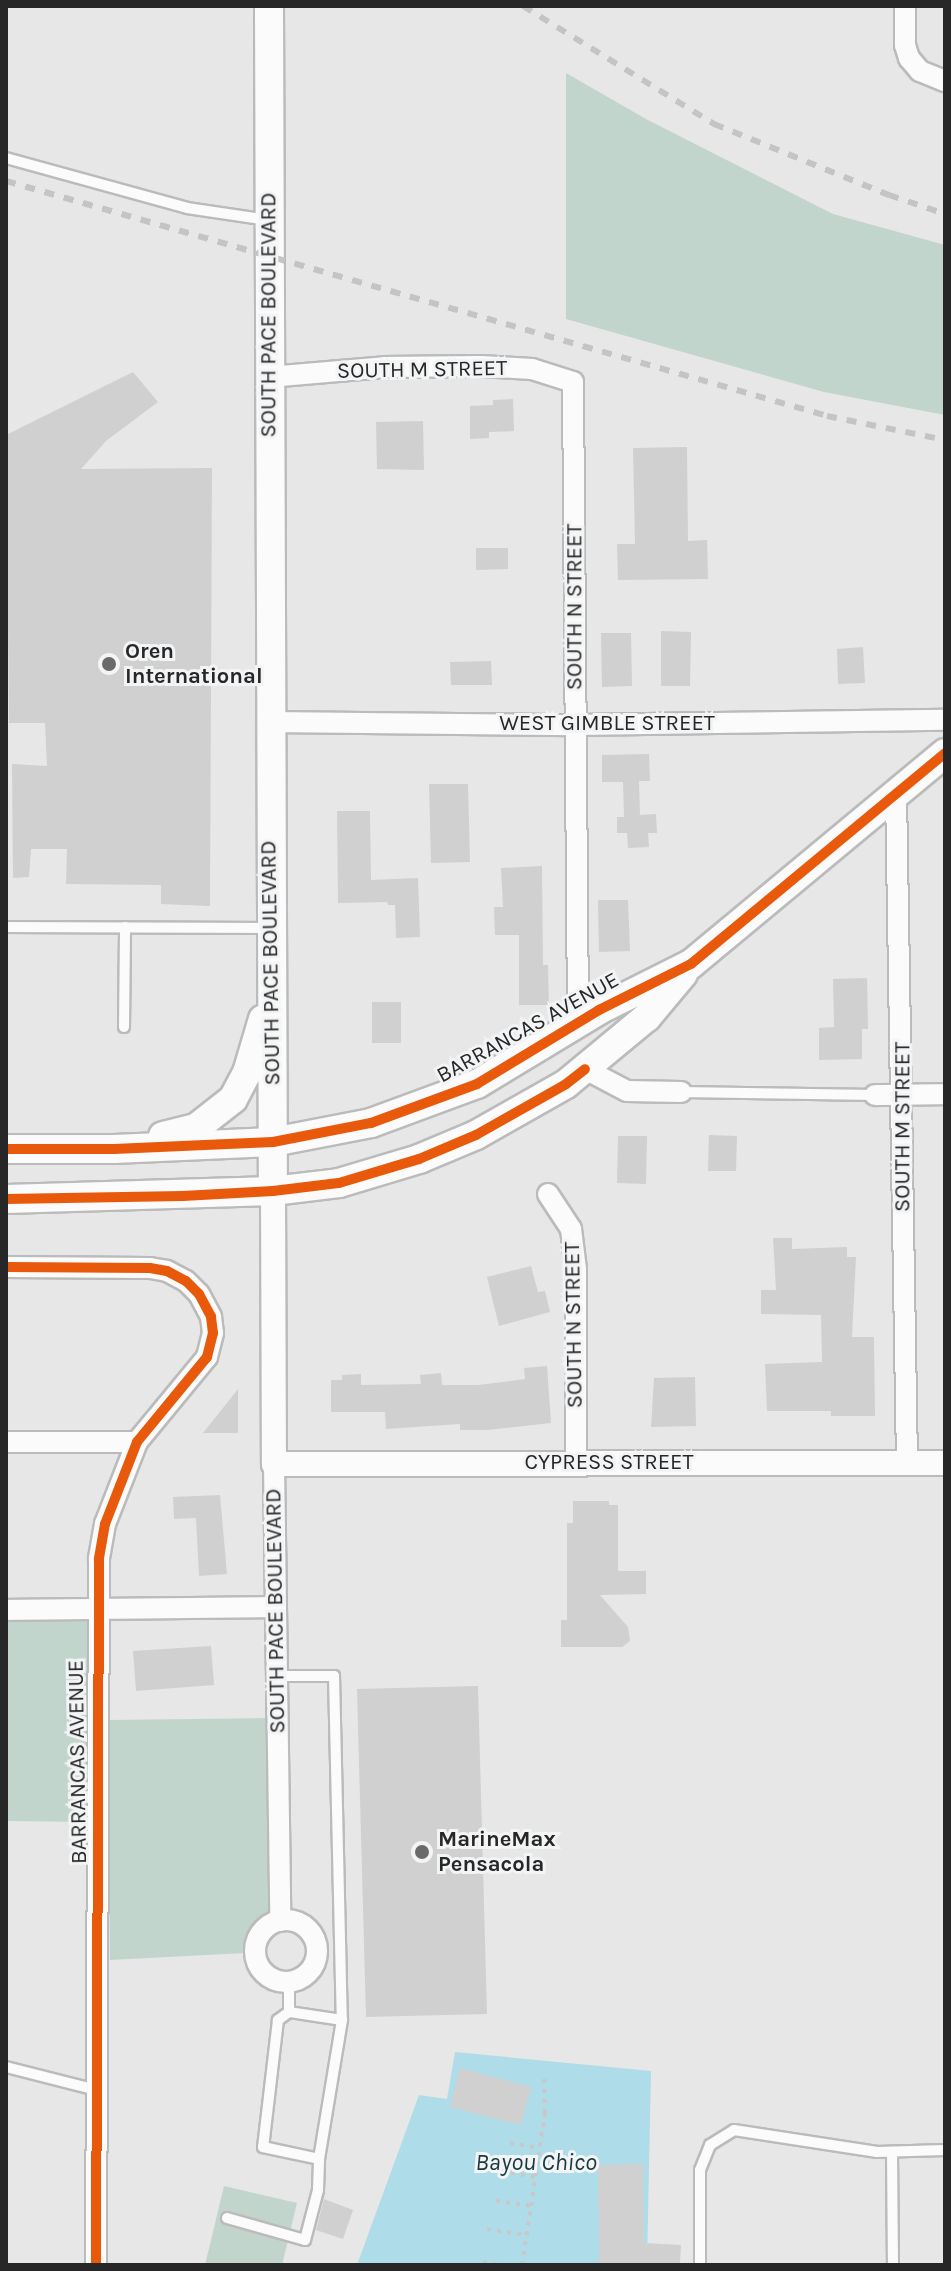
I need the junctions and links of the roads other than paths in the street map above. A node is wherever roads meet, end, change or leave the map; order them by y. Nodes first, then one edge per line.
1 (269, 6) edge
2 (905, 6) edge
3 (945, 81) edge
4 (6, 158) edge
5 (270, 221) junction
6 (269, 377) junction
7 (573, 382) joint
8 (945, 720) edge
9 (269, 722) junction
10 (576, 725) junction
11 (945, 753) edge
12 (896, 792) junction
13 (6, 927) edge
14 (125, 927) junction
15 (271, 928) junction
16 (691, 964) junction
17 (272, 992) junction
18 (578, 1024) junction
19 (124, 1027) dead end
20 (585, 1069) junction
21 (681, 1092) joint
22 (902, 1094) junction
23 (945, 1094) edge
24 (875, 1095) joint
25 (273, 1142) junction
26 (6, 1149) edge
27 (114, 1149) junction
28 (273, 1191) junction
29 (548, 1194) dead end
30 (6, 1199) edge
31 (6, 1267) edge
32 (6, 1442) edge
33 (137, 1442) junction
34 (576, 1463) junction
35 (907, 1463) junction
36 (945, 1463) edge
37 (274, 1464) junction
38 (275, 1607) junction
39 (98, 1609) junction
40 (6, 1610) edge
41 (277, 1676) junction
42 (280, 1921) junction
43 (289, 1982) junction
44 (289, 2012) junction
45 (342, 2020) junction
46 (6, 2067) edge
47 (98, 2090) junction
48 (945, 2150) edge
49 (892, 2152) junction
50 (319, 2159) junction
51 (227, 2218) dead end
52 (96, 2265) edge
53 (700, 2265) edge
54 (893, 2265) edge

1 - 5 main road, SOUTH PACE BOULEVARD
2 - 3 street
4 - 5 lane
5 - 6 main road, SOUTH PACE BOULEVARD
6 - 7 street, SOUTH M STREET
6 - 9 main road, SOUTH PACE BOULEVARD
7 - 10 street, SOUTH N STREET
8 - 10 street, WEST GIMBLE STREET
9 - 10 street, WEST GIMBLE STREET
9 - 15 main road, SOUTH PACE BOULEVARD
10 - 18 street, SOUTH N STREET
11 - 12 main road, BARRANCAS AVENUE
12 - 16 main road, BARRANCAS AVENUE
12 - 22 street, SOUTH M STREET
13 - 14 lane
14 - 15 lane
14 - 19 lane
15 - 17 main road, SOUTH PACE BOULEVARD
16 - 18 main road, BARRANCAS AVENUE
16 - 20 main road, BARRANCAS AVENUE
17 - 25 main road, SOUTH PACE BOULEVARD
17 - 27 main road
18 - 25 main road, BARRANCAS AVENUE
20 - 21 street
20 - 28 main road, BARRANCAS AVENUE
21 - 24 lane
22 - 23 street
22 - 24 street
22 - 35 street, SOUTH M STREET
25 - 27 main road, BARRANCAS AVENUE
25 - 28 main road, SOUTH PACE BOULEVARD
26 - 27 main road, BARRANCAS AVENUE
28 - 30 main road, BARRANCAS AVENUE
28 - 37 street, SOUTH PACE BOULEVARD
29 - 34 street, SOUTH N STREET
31 - 33 street, BARRANCAS AVENUE
32 - 33 street
33 - 39 street, BARRANCAS AVENUE
34 - 35 street, CYPRESS STREET
34 - 37 street, CYPRESS STREET
35 - 36 street, CYPRESS STREET
37 - 38 street, SOUTH PACE BOULEVARD
38 - 39 street
38 - 41 street, SOUTH PACE BOULEVARD
39 - 40 street
39 - 47 street, BARRANCAS AVENUE
41 - 42 street, SOUTH PACE BOULEVARD
41 - 45 lane
42 - 43 street
42 - 43 street
43 - 44 lane
44 - 45 lane
44 - 50 lane
45 - 50 lane
46 - 47 lane
47 - 52 street, BARRANCAS AVENUE
48 - 49 lane
49 - 53 lane
49 - 54 lane
50 - 51 lane

